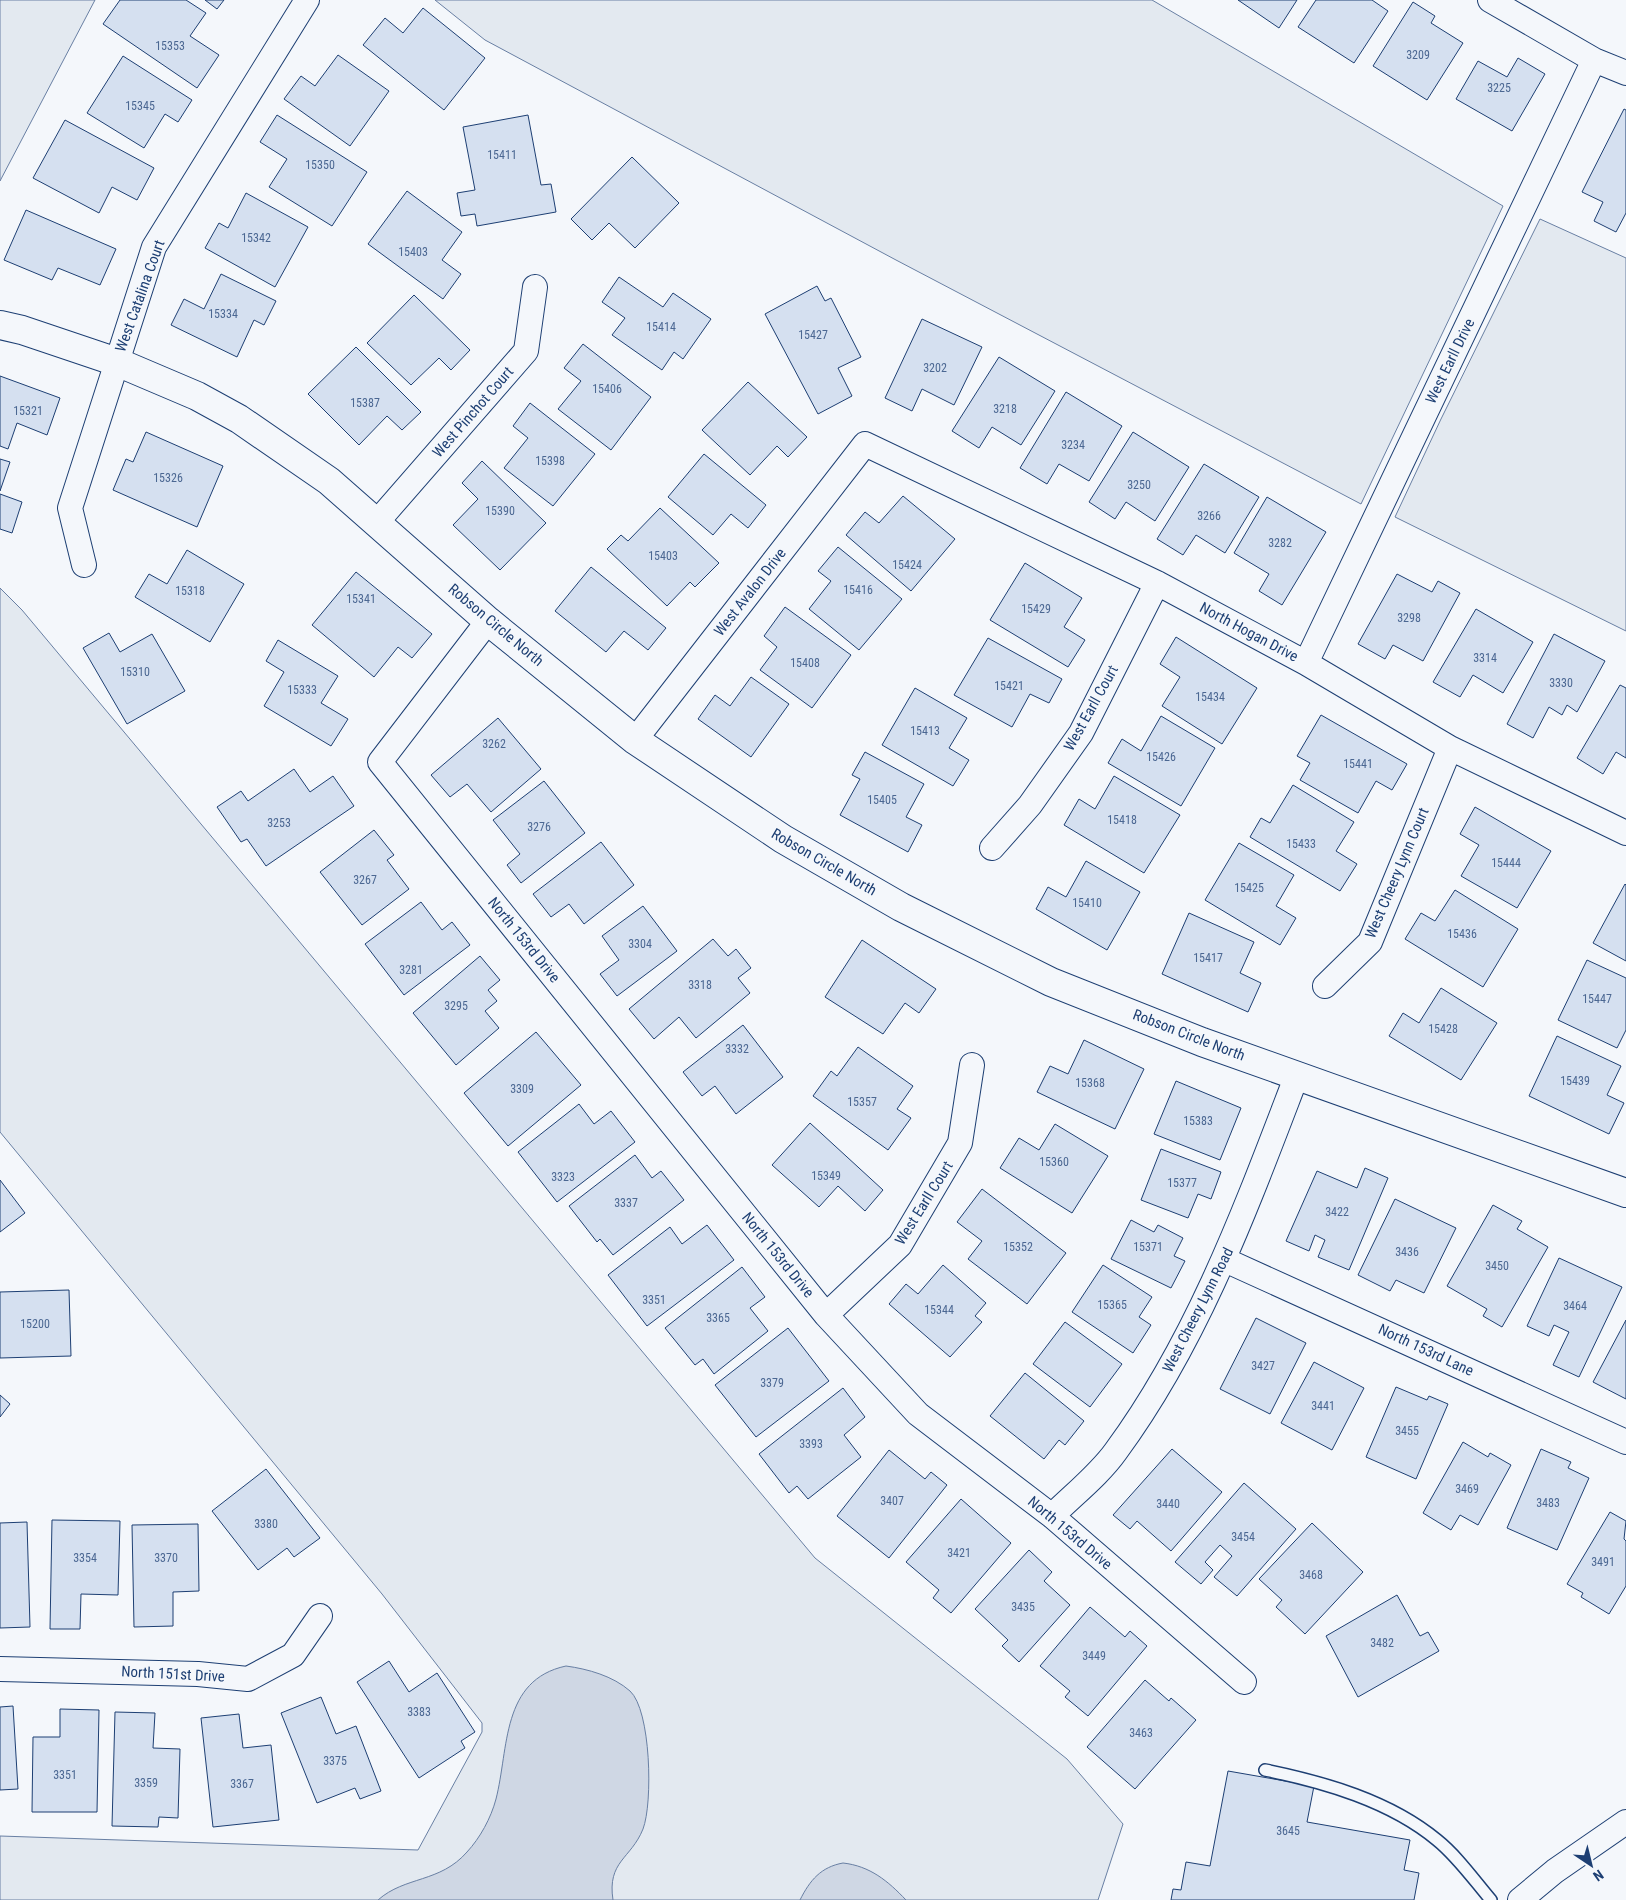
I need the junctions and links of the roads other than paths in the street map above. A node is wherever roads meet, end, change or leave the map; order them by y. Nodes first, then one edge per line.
1 (307, 0) edge
2 (1490, 0) edge
3 (1594, 60) junction
4 (1626, 73) edge
5 (536, 287) dead end
6 (0, 325) edge
7 (117, 362) junction
8 (865, 444) joint
9 (377, 522) junction
10 (84, 565) dead end
11 (1157, 583) junction
12 (488, 620) junction
13 (1306, 663) junction
14 (635, 740) junction
15 (1450, 748) junction
16 (1626, 833) edge
17 (992, 848) dead end
18 (1325, 986) dead end
19 (972, 1065) dead end
20 (1298, 1075) junction
21 (1626, 1193) edge
22 (1225, 1260) junction
23 (826, 1315) junction
24 (1626, 1442) edge
25 (1052, 1516) junction
26 (320, 1616) dead end
27 (0, 1669) edge
28 (1244, 1682) dead end
29 (1265, 1770) dead end
30 (1626, 1822) edge
31 (1490, 1900) edge
32 (1520, 1900) edge

1 - 7 street, West Catalina Court
2 - 3 street
3 - 4 street
3 - 13 street, West Earll Drive
5 - 9 street, West Pinchot Court
6 - 7 street, Robson Circle North
7 - 9 street, Robson Circle North
7 - 10 street, West Catalina Court
8 - 11 street, North Hogan Drive
8 - 14 street, West Avalon Drive
9 - 12 street, Robson Circle North
11 - 13 street, North Hogan Drive
11 - 17 street, West Earll Court
12 - 14 street, Robson Circle North
12 - 23 street, North 153rd Drive
13 - 15 street, North Hogan Drive
14 - 20 street, Robson Circle North
15 - 16 street, North Hogan Drive
15 - 18 street, West Cheery Lynn Court
19 - 23 street, West Earll Court
20 - 21 street, Robson Circle North
20 - 22 street, West Cheery Lynn Road
22 - 24 street, North 153rd Lane
22 - 25 street, West Cheery Lynn Road
23 - 25 street, North 153rd Drive
25 - 28 street, North 153rd Drive
26 - 27 street, North 151st Drive
29 - 31 lane
30 - 32 street

